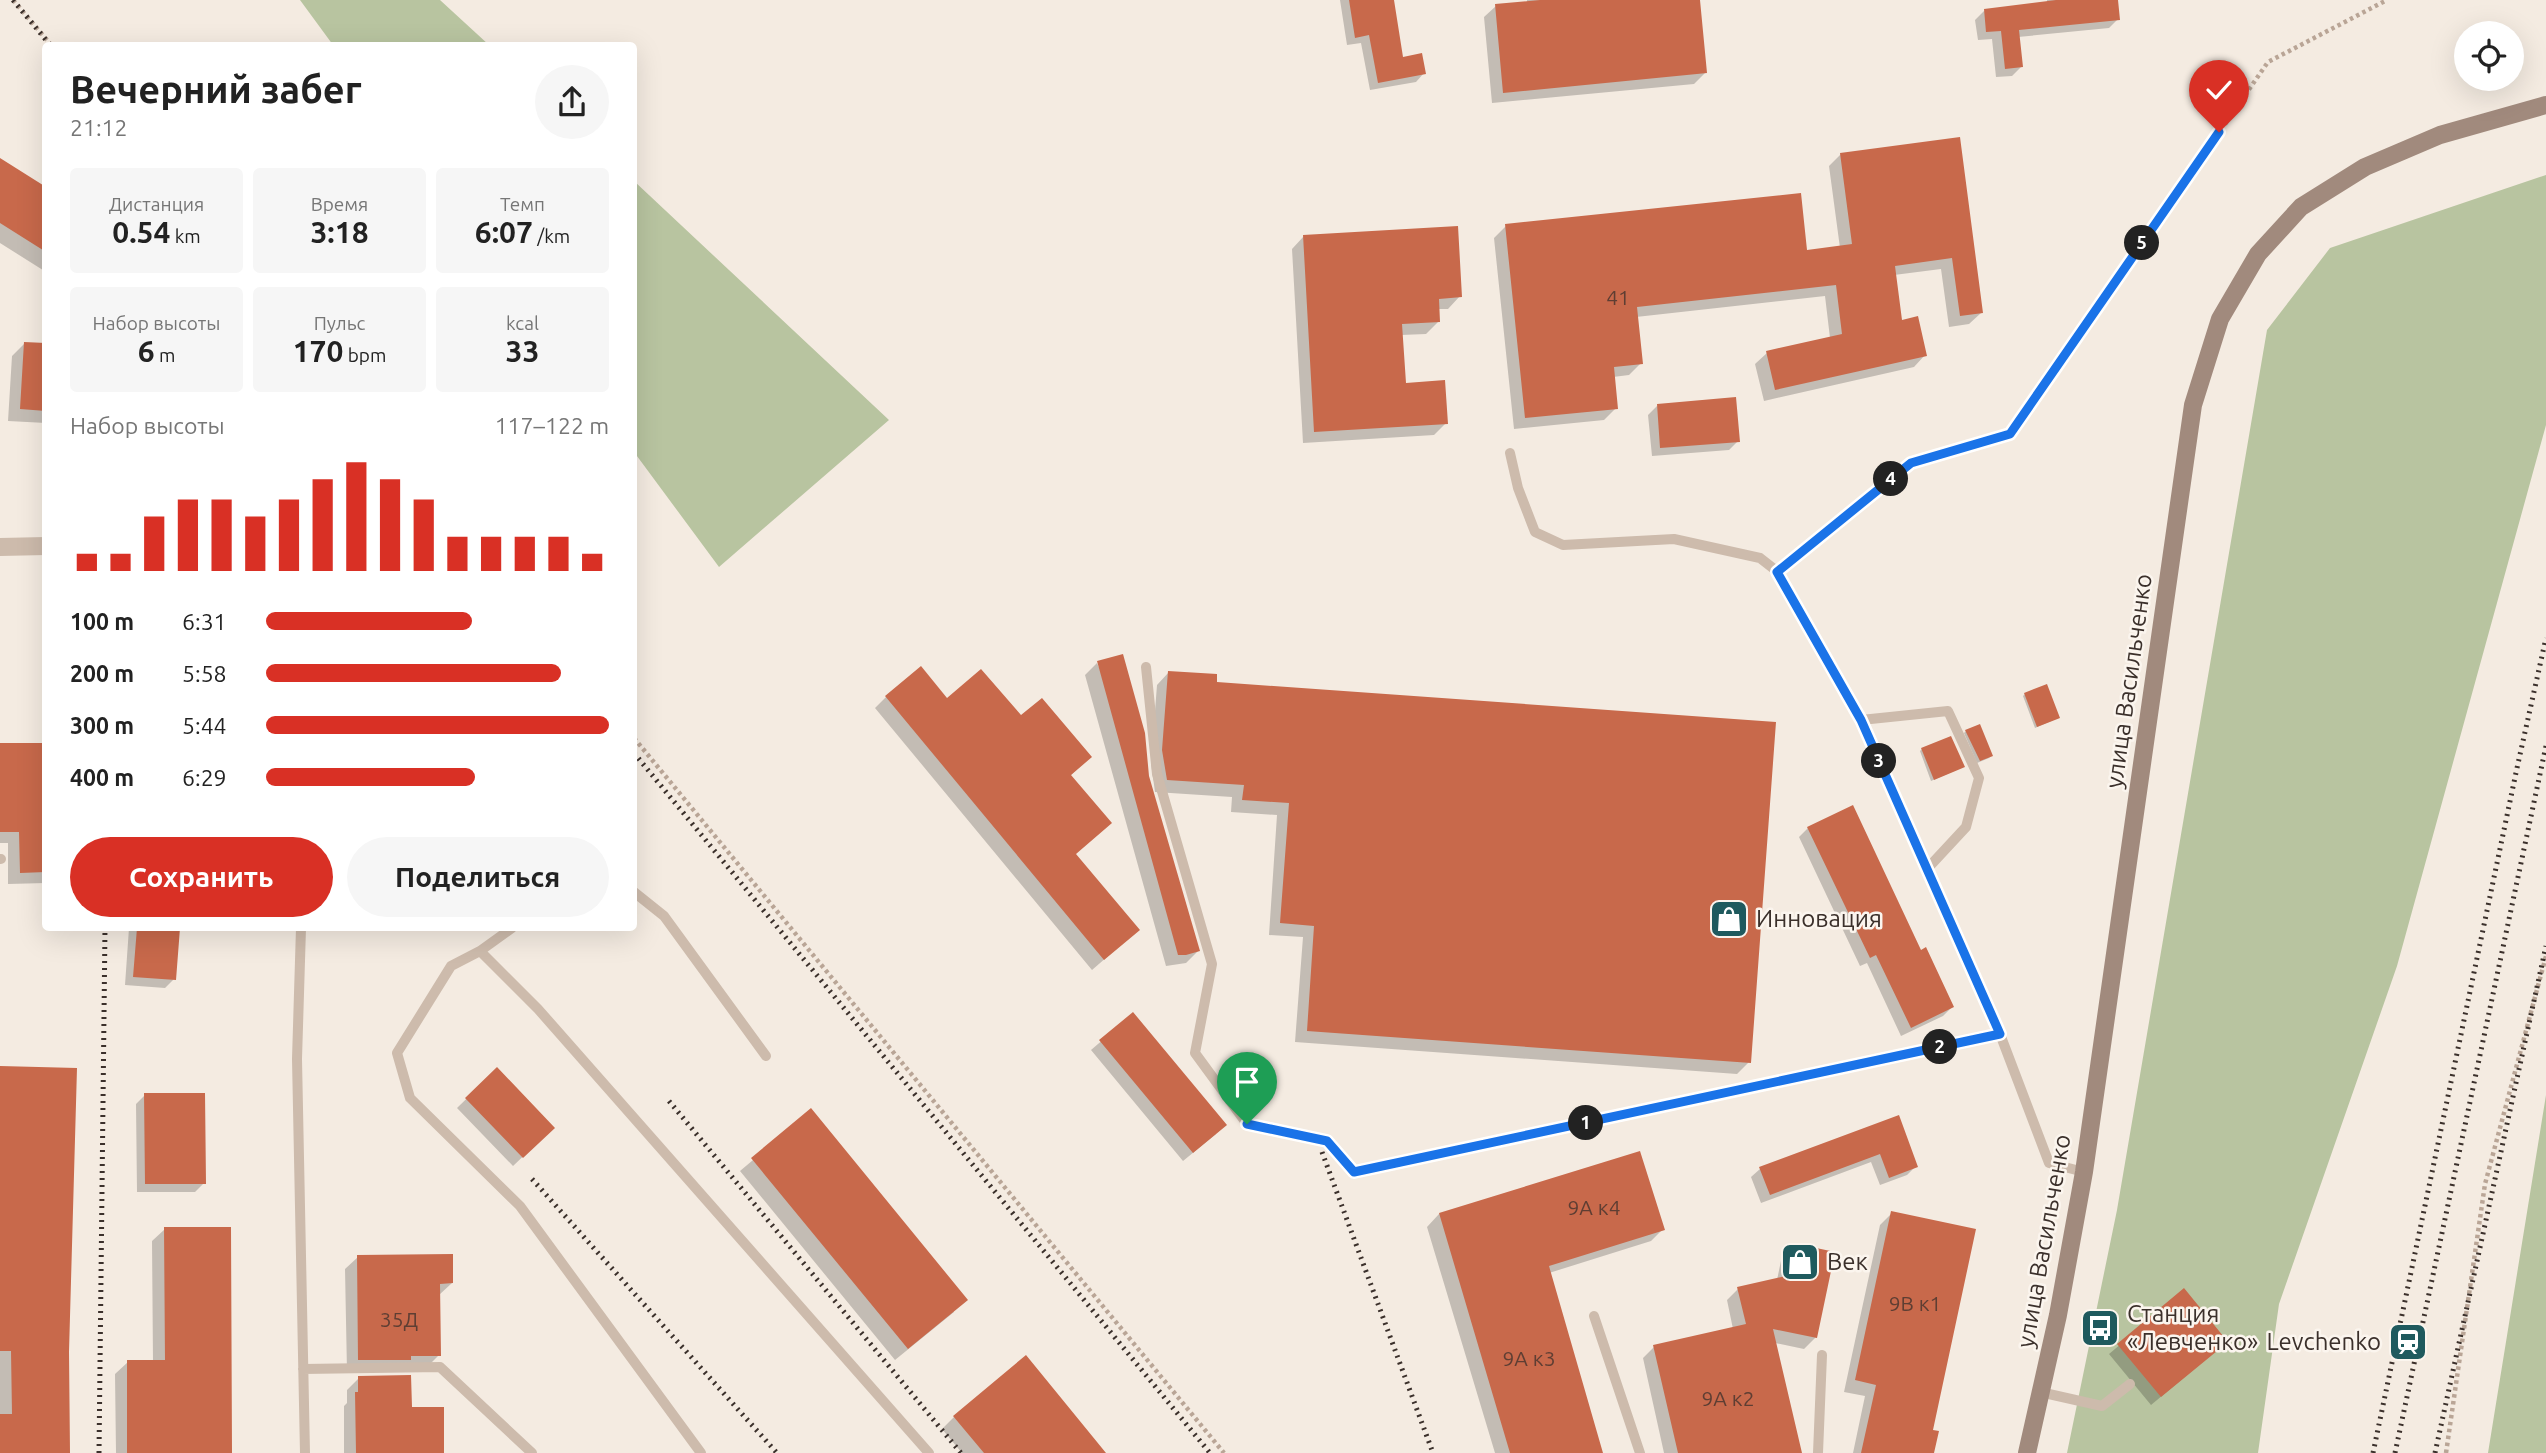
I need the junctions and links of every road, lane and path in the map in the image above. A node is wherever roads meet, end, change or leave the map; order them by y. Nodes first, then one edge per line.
1 (13, 0) edge
2 (2386, 0) edge
3 (49, 42) edge
4 (2546, 105) edge
5 (1510, 453) dead end
6 (42, 546) edge
7 (0, 547) edge
8 (1777, 572) junction
9 (1146, 667) dead end
10 (1861, 720) junction
11 (637, 742) edge
12 (1927, 869) junction
13 (637, 894) edge
14 (300, 931) edge
15 (508, 931) edge
16 (480, 950) junction
17 (2546, 956) edge
18 (2000, 1034) junction
19 (766, 1056) dead end
20 (2084, 1172) junction
21 (1594, 1316) dead end
22 (1822, 1355) dead end
23 (303, 1369) junction
24 (2130, 1384) dead end
25 (2040, 1392) junction
26 (305, 1453) edge
27 (532, 1453) edge
28 (701, 1453) edge
29 (929, 1453) edge
30 (1224, 1453) edge
31 (1640, 1453) edge
32 (1818, 1453) edge
33 (2027, 1453) edge
34 (2446, 1453) edge

1 - 3 path
2 - 8 path
4 - 20 main road, улица Васильченко
5 - 8 lane
6 - 7 street
8 - 10 lane
9 - 18 lane
10 - 12 lane
10 - 12 lane
11 - 30 path
12 - 18 lane
13 - 19 lane
14 - 23 lane
15 - 16 lane
16 - 28 lane
16 - 29 lane
17 - 34 path
18 - 20 lane
20 - 25 main road, улица Васильченко
21 - 31 lane
22 - 32 lane
23 - 26 lane
23 - 27 lane
24 - 25 lane
25 - 33 main road, улица Васильченко

